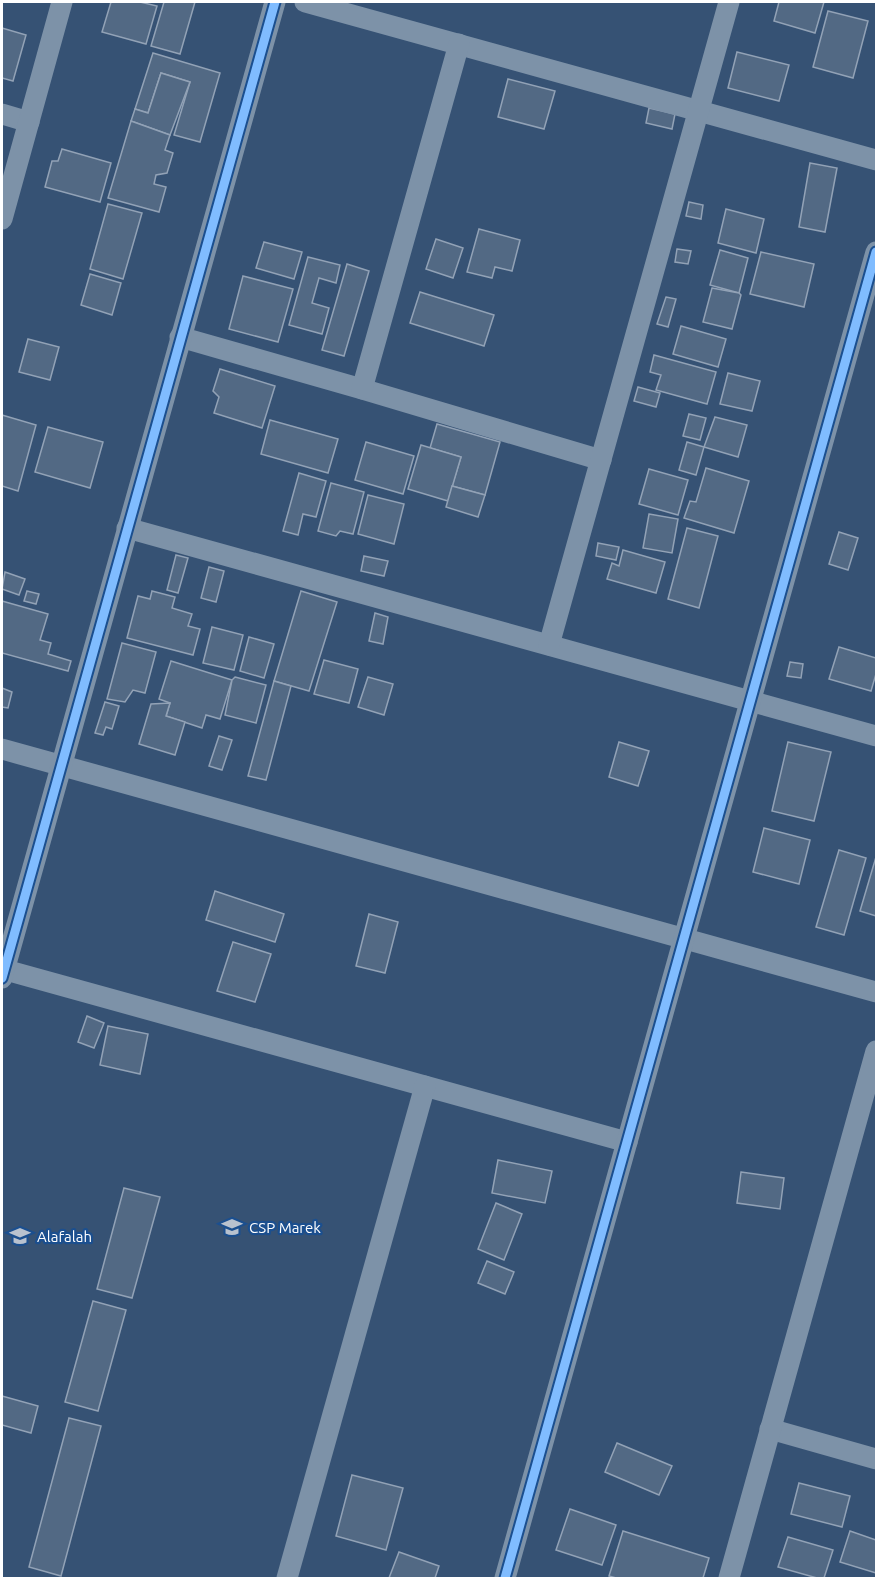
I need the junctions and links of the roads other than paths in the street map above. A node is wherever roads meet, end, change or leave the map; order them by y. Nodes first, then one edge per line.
1 (62, 2) edge
2 (275, 2) edge
3 (305, 2) edge
4 (729, 2) edge
5 (459, 44) junction
6 (699, 110) junction
7 (2, 114) edge
8 (29, 122) junction
9 (876, 160) edge
10 (2, 219) edge
11 (876, 252) edge
12 (180, 337) junction
13 (362, 388) junction
14 (601, 460) junction
15 (127, 528) junction
16 (549, 645) junction
17 (751, 701) junction
18 (876, 735) edge
19 (2, 749) edge
20 (60, 766) junction
21 (684, 939) junction
22 (2, 972) edge
23 (876, 992) edge
24 (876, 1051) edge
25 (425, 1086) junction
26 (627, 1142) junction
27 (770, 1429) junction
28 (876, 1459) edge
29 (287, 1578) edge
30 (505, 1578) edge
31 (729, 1578) edge

1 - 8 street
2 - 12 street
3 - 5 street
4 - 6 street
5 - 6 street
5 - 13 street
6 - 9 street
6 - 14 street
7 - 8 street
8 - 10 street
11 - 17 street
12 - 13 street
12 - 15 street
13 - 14 street
14 - 16 street
15 - 16 street
15 - 20 street
16 - 17 street
17 - 18 street
17 - 21 street
19 - 20 street
20 - 21 street
20 - 22 street
21 - 23 street
21 - 26 street
22 - 25 street
24 - 27 street
25 - 26 street
25 - 29 street
26 - 30 street
27 - 28 street
27 - 31 street

